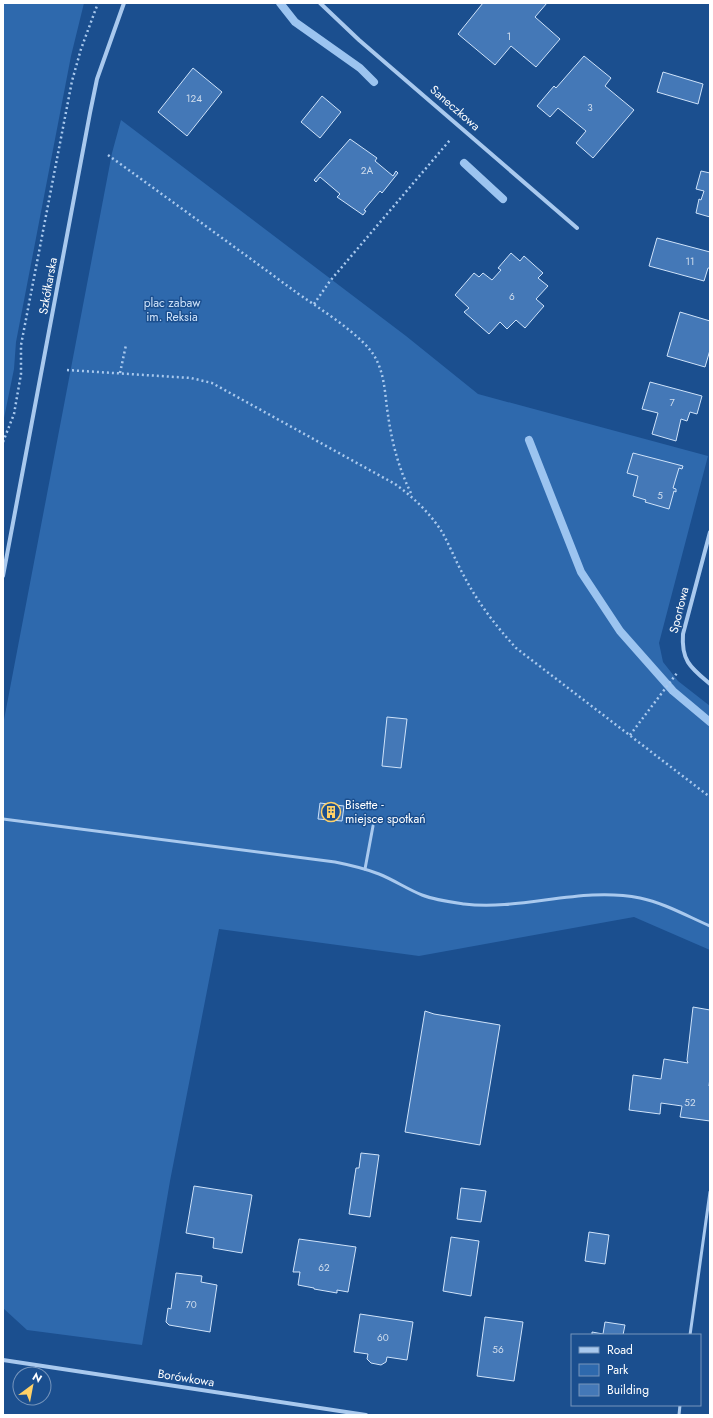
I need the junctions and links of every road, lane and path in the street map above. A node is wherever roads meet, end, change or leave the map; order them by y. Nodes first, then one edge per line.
1 (98, 3) edge
2 (124, 3) edge
3 (320, 3) edge
4 (461, 127) junction
5 (108, 155) dead end
6 (577, 228) dead end
7 (314, 304) junction
8 (126, 345) dead end
9 (67, 370) dead end
10 (120, 373) junction
11 (3, 442) edge
12 (412, 496) junction
13 (710, 532) edge
14 (3, 576) edge
15 (676, 674) dead end
16 (710, 684) edge
17 (630, 735) junction
18 (710, 797) edge
19 (3, 819) edge
20 (373, 826) dead end
21 (365, 870) junction
22 (710, 926) edge
23 (710, 1192) edge
24 (690, 1334) edge
25 (3, 1360) edge
26 (366, 1415) edge

1 - 11 path
2 - 14 street, Szkółkarska
3 - 4 street, Saneczkowa
4 - 6 street, Saneczkowa
4 - 7 path
5 - 7 path
7 - 12 path
8 - 10 path
9 - 10 path
10 - 12 path
12 - 17 path
13 - 16 street, Sportowa
15 - 17 path
17 - 18 path
19 - 21 lane
20 - 21 lane
21 - 22 lane
23 - 24 lane
25 - 26 street, Borówkowa

